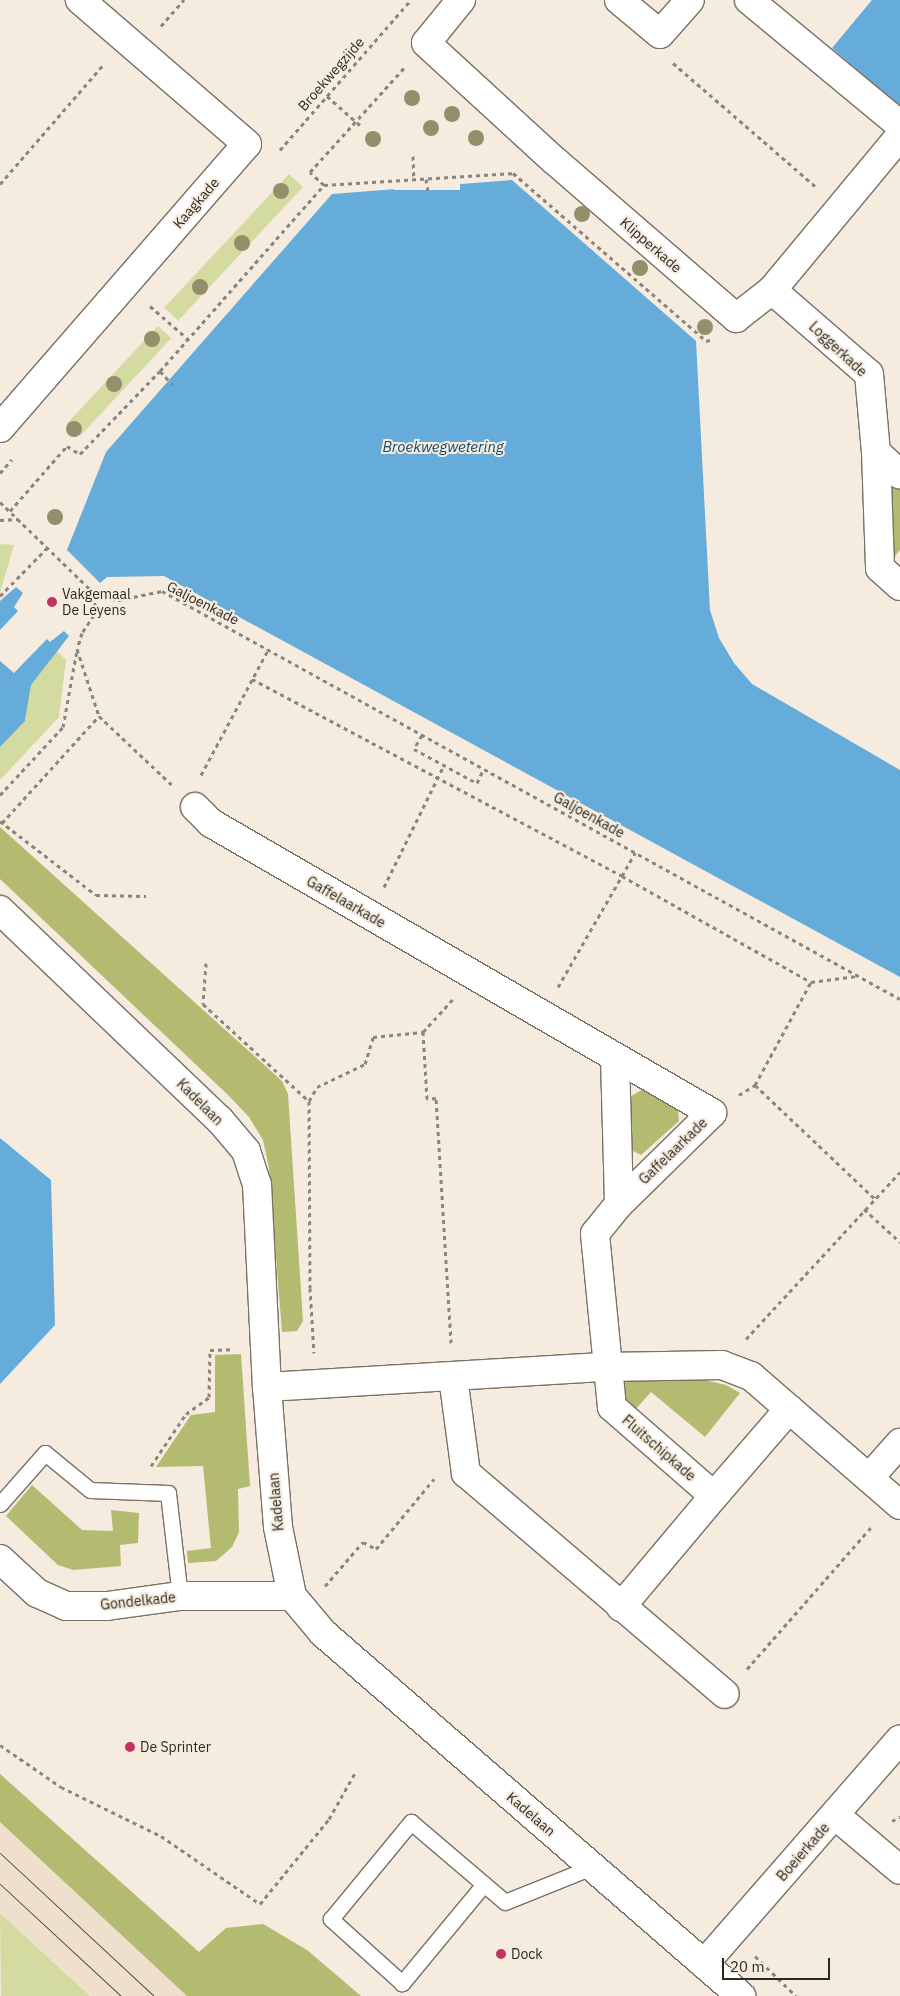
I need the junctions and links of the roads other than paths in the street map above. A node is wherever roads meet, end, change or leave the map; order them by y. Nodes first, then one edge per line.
1 (80, 0) edge
2 (461, 0) edge
3 (620, 0) edge
4 (690, 0) edge
5 (749, 0) edge
6 (900, 125) edge
7 (900, 136) edge
8 (772, 290) junction
9 (0, 428) edge
10 (876, 452) junction
11 (900, 474) edge
12 (900, 586) edge
13 (192, 804) road end
14 (0, 910) edge
15 (615, 1059) junction
16 (619, 1204) junction
17 (606, 1367) junction
18 (453, 1377) junction
19 (266, 1387) junction
20 (789, 1409) junction
21 (900, 1442) edge
22 (869, 1478) junction
23 (714, 1496) junction
24 (897, 1502) edge
25 (0, 1504) edge
26 (0, 1559) edge
27 (180, 1596) junction
28 (298, 1603) junction
29 (621, 1607) junction
30 (725, 1694) road end
31 (900, 1739) edge
32 (835, 1815) junction
33 (592, 1867) junction
34 (900, 1870) edge
35 (484, 1884) junction
36 (704, 1964) junction
37 (741, 1996) edge

1 - 9 street, Kaagkade
2 - 8 street, Klipperkade
3 - 4 street
5 - 6 street
7 - 8 street
8 - 10 street, Loggerkade
10 - 11 street
10 - 12 street, Loggerkade
13 - 15 street, Gaffelaarkade
14 - 19 street, Kadelaan
15 - 16 street, Gaffelaarkade
15 - 16 street, Gaffelaarkade
16 - 17 street, Gaffelaarkade
17 - 18 street
17 - 20 street
17 - 23 street, Fluitschipkade
18 - 19 street
18 - 29 street
19 - 28 street, Kadelaan
20 - 22 street
20 - 23 street
21 - 22 street
22 - 24 street
23 - 29 street
25 - 27 lane
26 - 27 street, Gondelkade
27 - 28 street, Gondelkade
28 - 33 street, Kadelaan
29 - 30 street
31 - 32 street, Boeierkade
32 - 34 street
32 - 36 street, Boeierkade
33 - 35 lane
33 - 36 street, Kadelaan
35 - 35 lane
36 - 37 street, Kadelaan

